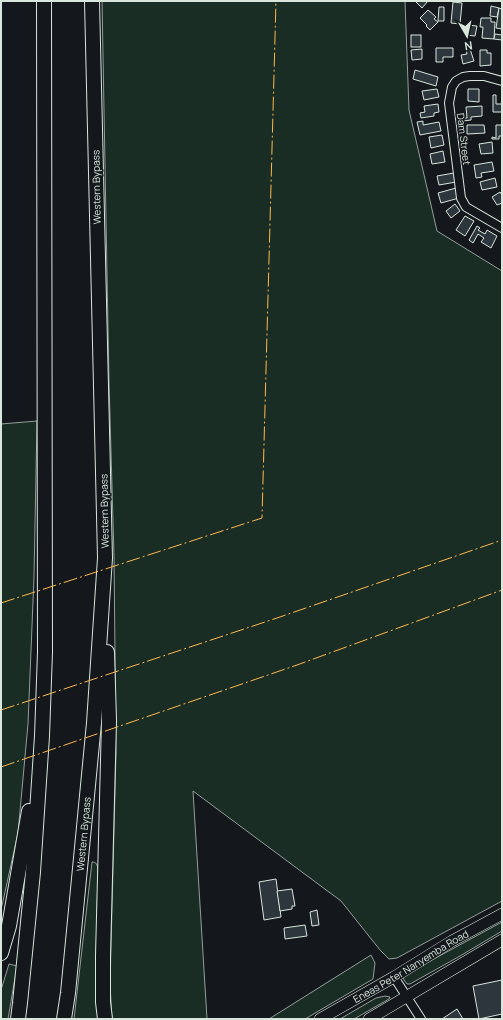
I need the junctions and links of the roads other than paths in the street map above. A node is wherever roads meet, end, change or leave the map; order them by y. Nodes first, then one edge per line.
1 (44, 1) edge
2 (92, 1) edge
3 (502, 81) edge
4 (502, 228) edge
5 (105, 558) junction
6 (42, 736) junction
7 (502, 914) edge
8 (502, 940) edge
9 (1, 953) edge
10 (394, 977) junction
11 (407, 997) junction
12 (18, 1019) edge
13 (64, 1019) edge
14 (105, 1019) edge
15 (320, 1019) edge
16 (368, 1019) edge
17 (421, 1019) edge

1 - 6 highway
2 - 5 highway, Western Bypass
3 - 4 street, Dam Street
5 - 13 highway, Western Bypass
5 - 14 highway
6 - 9 highway
6 - 12 highway
7 - 10 main road, Eneas Peter Nanyemba Road
8 - 11 main road
10 - 11 street
10 - 15 main road, Eneas Peter Nanyemba Road
11 - 16 main road
11 - 17 street

